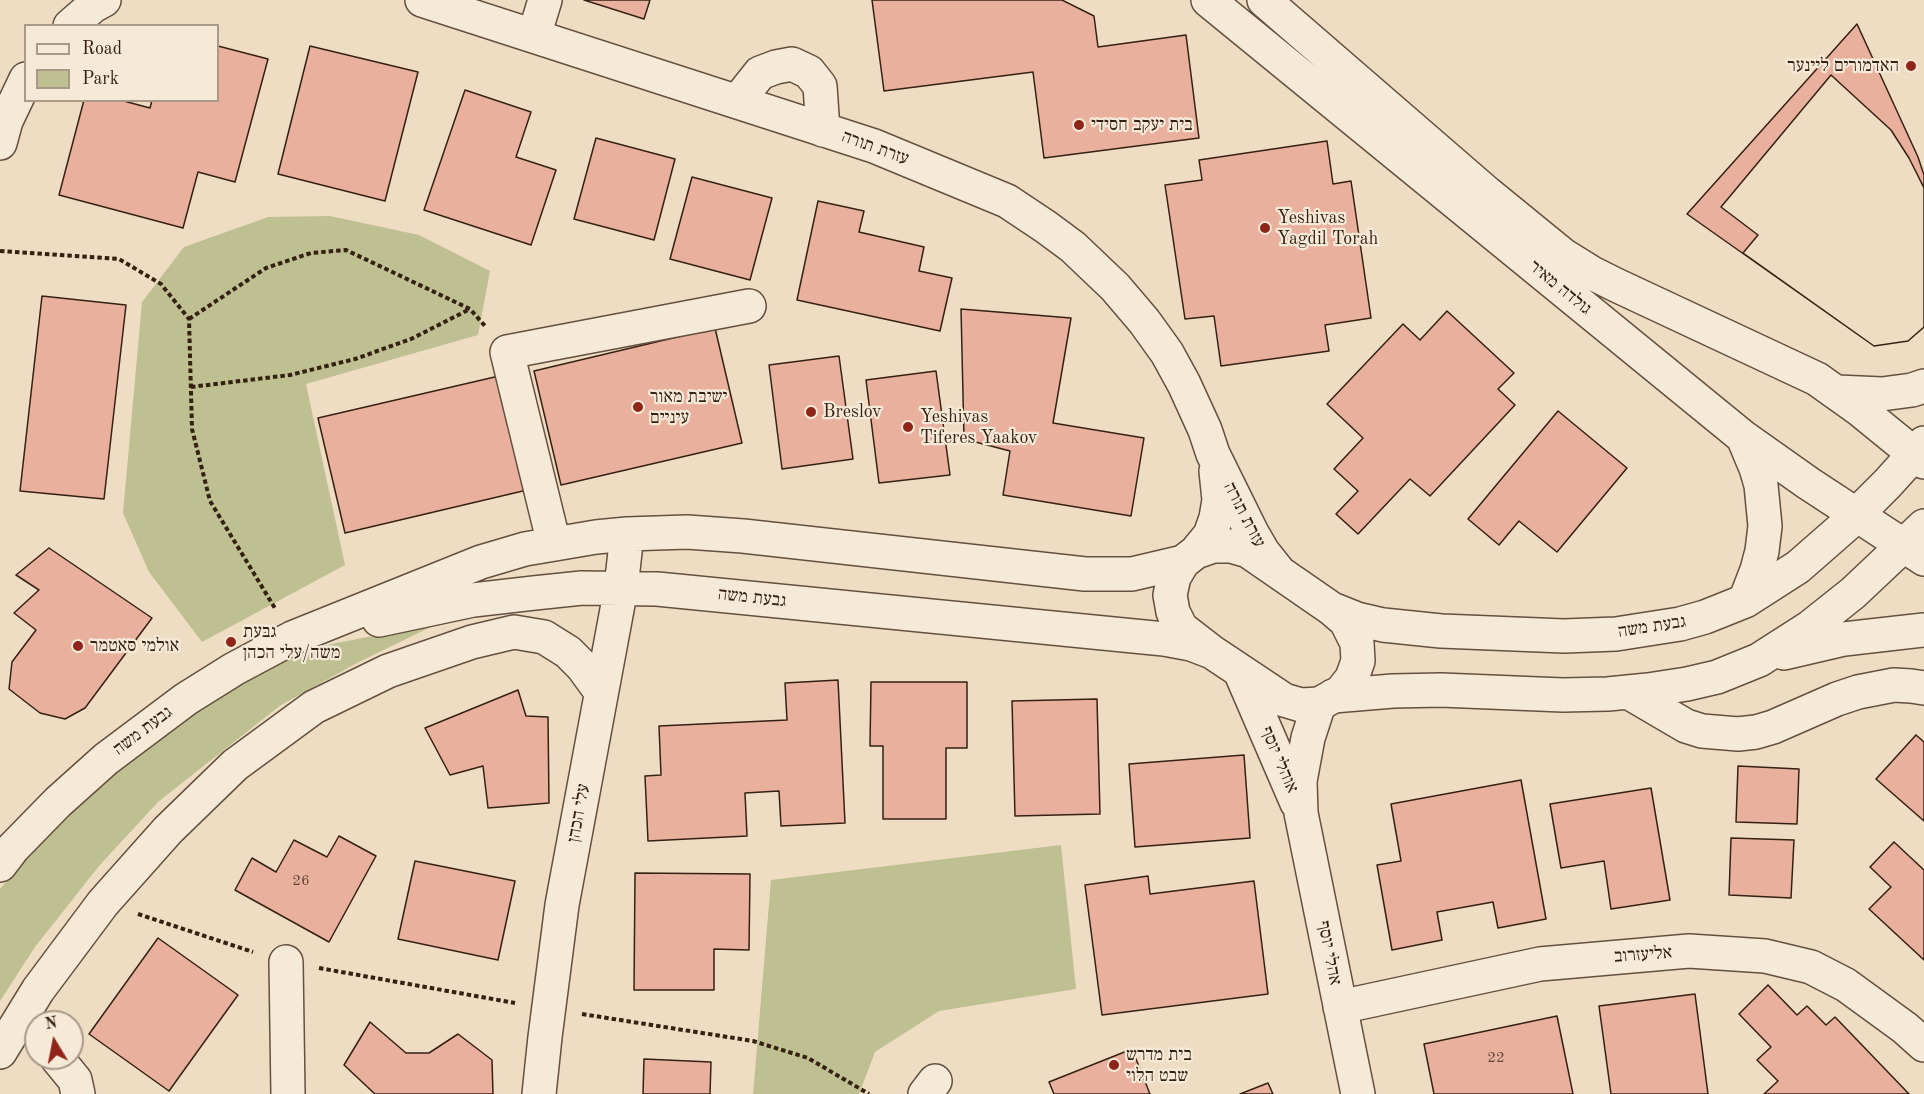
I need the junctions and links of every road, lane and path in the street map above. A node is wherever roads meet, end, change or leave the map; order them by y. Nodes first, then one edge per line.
1 (104, 0) edge
2 (422, 0) edge
3 (544, 0) edge
4 (1208, 0) edge
5 (1264, 0) edge
6 (72, 24) edge
7 (534, 36) junction
8 (24, 83) edge
9 (737, 102) junction
10 (823, 129) junction
11 (0, 143) edge
12 (0, 250) edge
13 (749, 306) dead end
14 (470, 309) junction
15 (189, 319) junction
16 (507, 352) junction
17 (1924, 386) edge
18 (191, 387) junction
19 (1837, 392) junction
20 (1743, 437) junction
21 (1921, 453) edge
22 (1213, 454) junction
23 (1856, 515) junction
24 (627, 534) junction
25 (554, 544) junction
26 (1918, 544) edge
27 (1190, 557) junction
28 (1279, 573) junction
29 (621, 588) junction
30 (1745, 601) junction
31 (1332, 609) junction
32 (1924, 630) edge
33 (292, 638) junction
34 (1212, 652) junction
35 (1759, 660) junction
36 (1240, 670) junction
37 (1924, 688) edge
38 (601, 692) junction
39 (1628, 692) junction
40 (1326, 700) junction
41 (1301, 813) junction
42 (4, 849) edge
43 (103, 903) junction
44 (286, 962) junction
45 (1340, 1007) junction
46 (549, 1008) junction
47 (32, 1010) edge
48 (24, 1032) edge
49 (1924, 1045) edge
50 (0, 1052) edge
51 (67, 1070) edge
52 (78, 1094) edge
53 (288, 1094) edge
54 (539, 1094) edge
55 (869, 1094) edge
56 (1358, 1094) edge

1 - 6 street
2 - 7 street, עזרת תורה
3 - 7 street
4 - 20 street, גולדה מאיר
5 - 19 street, גולדה מאיר
7 - 9 street, עזרת תורה
8 - 11 street
9 - 10 street, עזרת תורה
9 - 10 street
10 - 22 street, עזרת תורה
12 - 15 path
13 - 16 street
14 - 15 path
14 - 16 path
14 - 18 path
15 - 18 path
16 - 25 street
17 - 19 street
18 - 33 path
19 - 21 street, גולדה מאיר
20 - 23 street, גולדה מאיר
20 - 30 street
21 - 23 street, גבעת משה
22 - 27 street, עזרת תורה
22 - 28 street, עזרת תורה
23 - 26 street, גולדה מאיר
23 - 30 street, גבעת משה
24 - 25 street, גבעת משה
24 - 27 street, גבעת משה
24 - 29 street, עלי הכהן
25 - 33 street, גבעת משה
26 - 35 street
27 - 28 street, גבעת משה
27 - 34 street, עזרת תורה
28 - 31 street, גבעת משה
29 - 33 street, גבעת משה
29 - 34 street, גבעת משה
29 - 38 street, עלי הכהן
30 - 31 street, גבעת משה
31 - 40 street
32 - 35 street
33 - 42 street, גבעת משה
34 - 36 street
35 - 39 street
36 - 40 street
36 - 41 street, אוהלי יוסף
37 - 39 street
38 - 43 street
38 - 46 street, עלי הכהן
39 - 40 street
40 - 41 street, אוהלי יוסף
41 - 45 street, אהלי יוסף
43 - 44 path
43 - 47 street
44 - 46 path
44 - 53 street
45 - 49 street, אליעזרוב
45 - 56 street, אהלי יוסף
46 - 54 street, עלי הכהן
46 - 55 path
48 - 50 street
51 - 52 street

